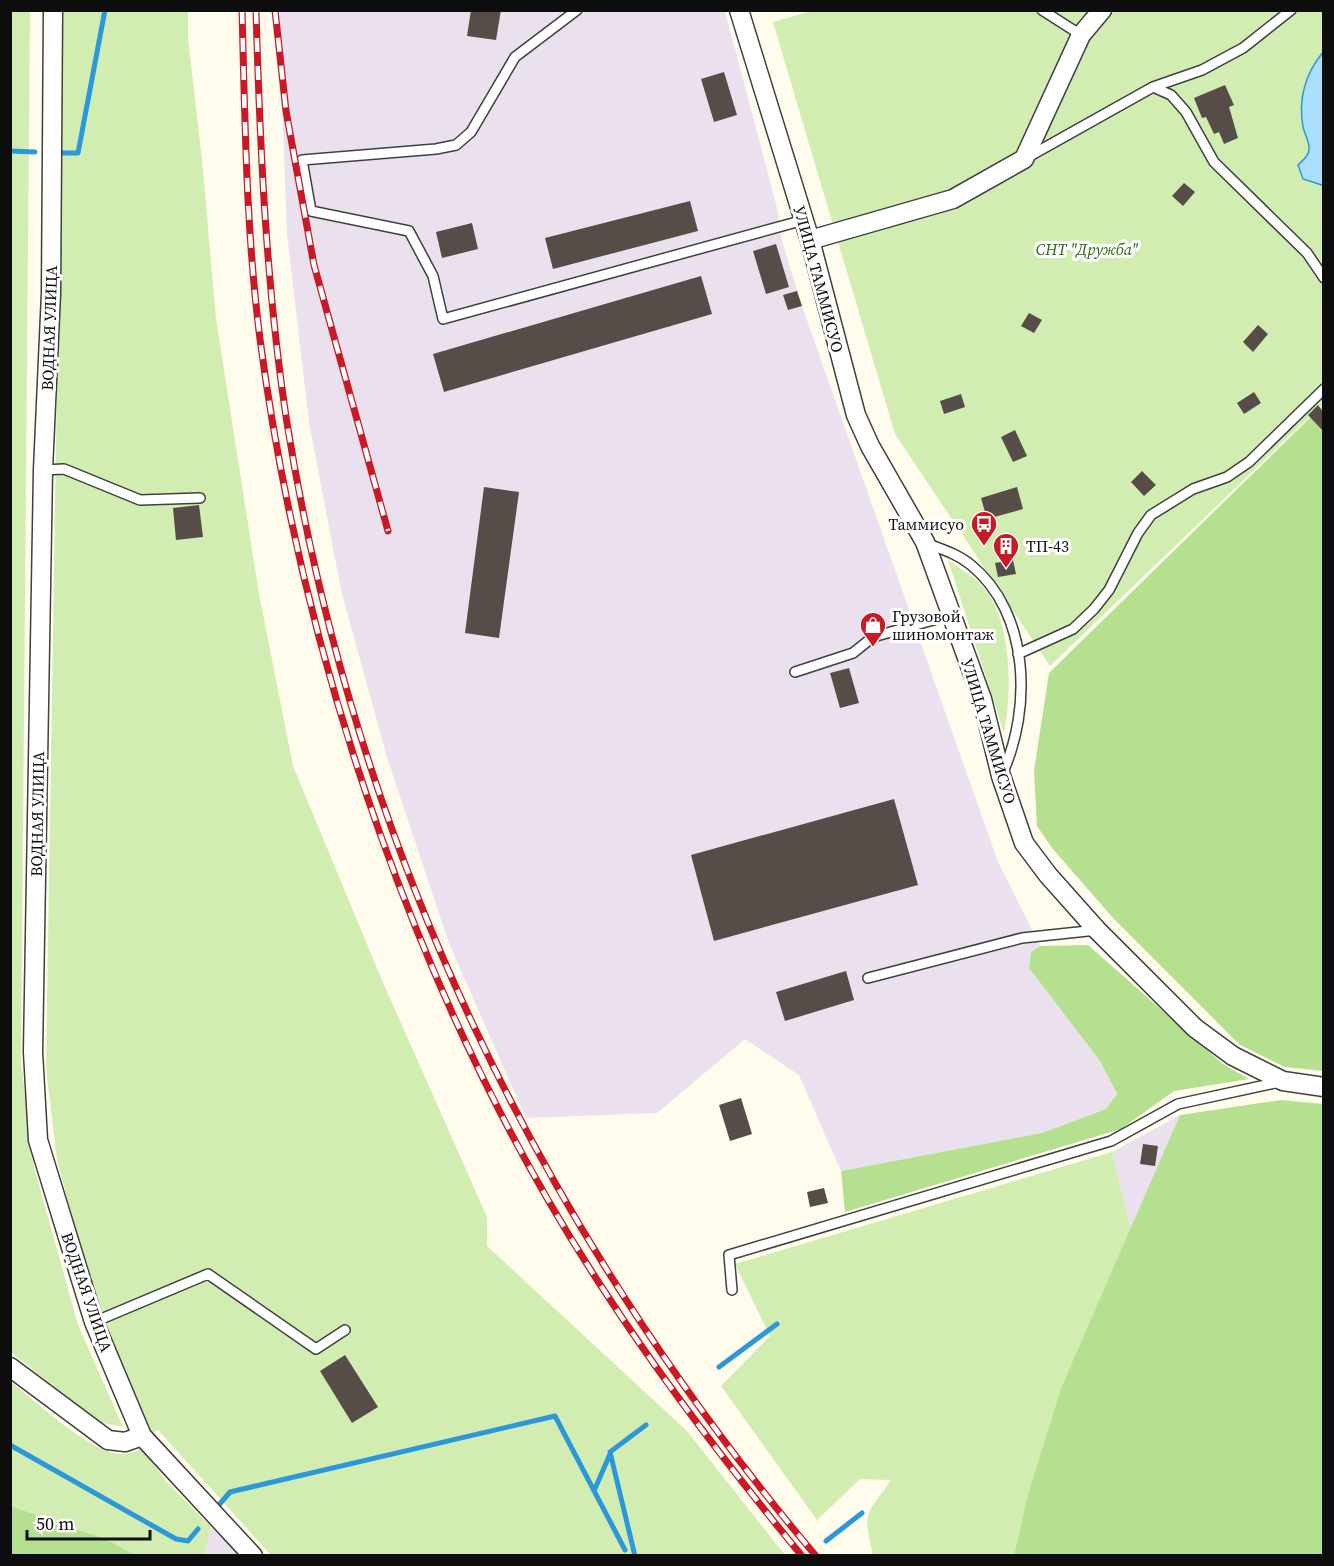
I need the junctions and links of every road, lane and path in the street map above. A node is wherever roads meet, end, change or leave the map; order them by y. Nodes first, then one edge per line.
1 (53, 10) edge
2 (577, 10) edge
3 (740, 10) edge
4 (1042, 10) edge
5 (1102, 10) edge
6 (1291, 10) edge
7 (1081, 35) junction
8 (1153, 87) junction
9 (1024, 159) junction
10 (804, 220) junction
11 (810, 240) junction
12 (1323, 278) edge
13 (1323, 389) edge
14 (43, 470) junction
15 (200, 498) dead end
16 (925, 542) junction
17 (951, 615) junction
18 (1018, 654) junction
19 (795, 672) dead end
20 (1001, 776) junction
21 (1097, 930) junction
22 (868, 978) dead end
23 (1283, 1082) junction
24 (1323, 1087) edge
25 (732, 1290) dead end
26 (93, 1322) junction
27 (345, 1330) dead end
28 (10, 1367) edge
29 (142, 1436) junction
30 (253, 1556) edge

1 - 14 street, ВОДНАЯ УЛИЦА
2 - 10 lane
3 - 10 street, УЛИЦА ТАММИСУО
4 - 7 lane
5 - 7 street
6 - 8 lane
7 - 9 street
8 - 9 lane
8 - 12 lane
9 - 11 street
10 - 11 street, УЛИЦА ТАММИСУО
11 - 16 street, УЛИЦА ТАММИСУО
13 - 18 lane
14 - 15 lane
14 - 26 street, ВОДНАЯ УЛИЦА
16 - 17 street, УЛИЦА ТАММИСУО
16 - 18 lane
17 - 19 lane
17 - 20 street, УЛИЦА ТАММИСУО
18 - 20 lane
20 - 21 street, УЛИЦА ТАММИСУО
21 - 22 lane
21 - 23 street, УЛИЦА ТАММИСУО
23 - 24 street, УЛИЦА ТАММИСУО
23 - 25 lane
26 - 27 lane
26 - 29 street, ВОДНАЯ УЛИЦА
28 - 29 street
29 - 30 street, ВОДНАЯ УЛИЦА

